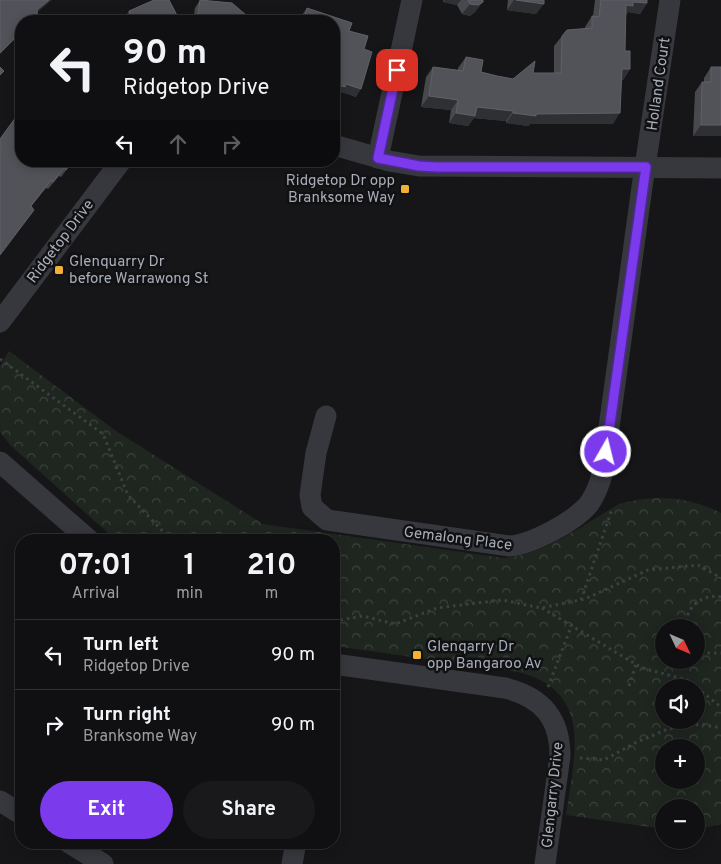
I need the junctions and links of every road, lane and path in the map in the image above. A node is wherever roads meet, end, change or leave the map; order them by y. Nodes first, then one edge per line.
1 (412, 0) edge
2 (670, 0) edge
3 (340, 147) edge
4 (378, 158) junction
5 (116, 167) edge
6 (646, 167) junction
7 (721, 168) edge
8 (0, 322) edge
9 (0, 359) edge
10 (326, 416) dead end
11 (0, 462) edge
12 (595, 494) junction
13 (82, 534) edge
14 (166, 534) edge
15 (721, 578) edge
16 (721, 597) edge
17 (581, 600) junction
18 (541, 608) junction
19 (687, 619) edge
20 (340, 621) edge
21 (571, 627) junction
22 (705, 652) edge
23 (721, 653) edge
24 (636, 664) junction
25 (340, 665) edge
26 (629, 686) dead end
27 (542, 705) junction
28 (721, 707) edge
29 (721, 728) edge
30 (560, 756) junction
31 (0, 801) edge
32 (15, 810) edge
33 (79, 849) edge
34 (295, 849) edge
35 (103, 864) edge
36 (292, 864) edge
37 (545, 864) edge

1 - 4 street
2 - 6 street, Holland Court
3 - 4 street
4 - 6 street
5 - 8 street, Ridgetop Drive
6 - 7 street
6 - 12 street, Gemalong Place
9 - 14 path
10 - 12 street, Gemalong Place
11 - 13 street
12 - 17 path
15 - 17 path
16 - 19 path
17 - 18 path
18 - 20 path
18 - 21 path
21 - 24 path
21 - 27 path
22 - 23 path
24 - 26 path
24 - 28 path
25 - 27 street, Glengarry Drive
27 - 30 street, Glengarry Drive
29 - 30 path
30 - 37 street, Glengarry Drive
31 - 32 street
33 - 35 street
34 - 36 street

